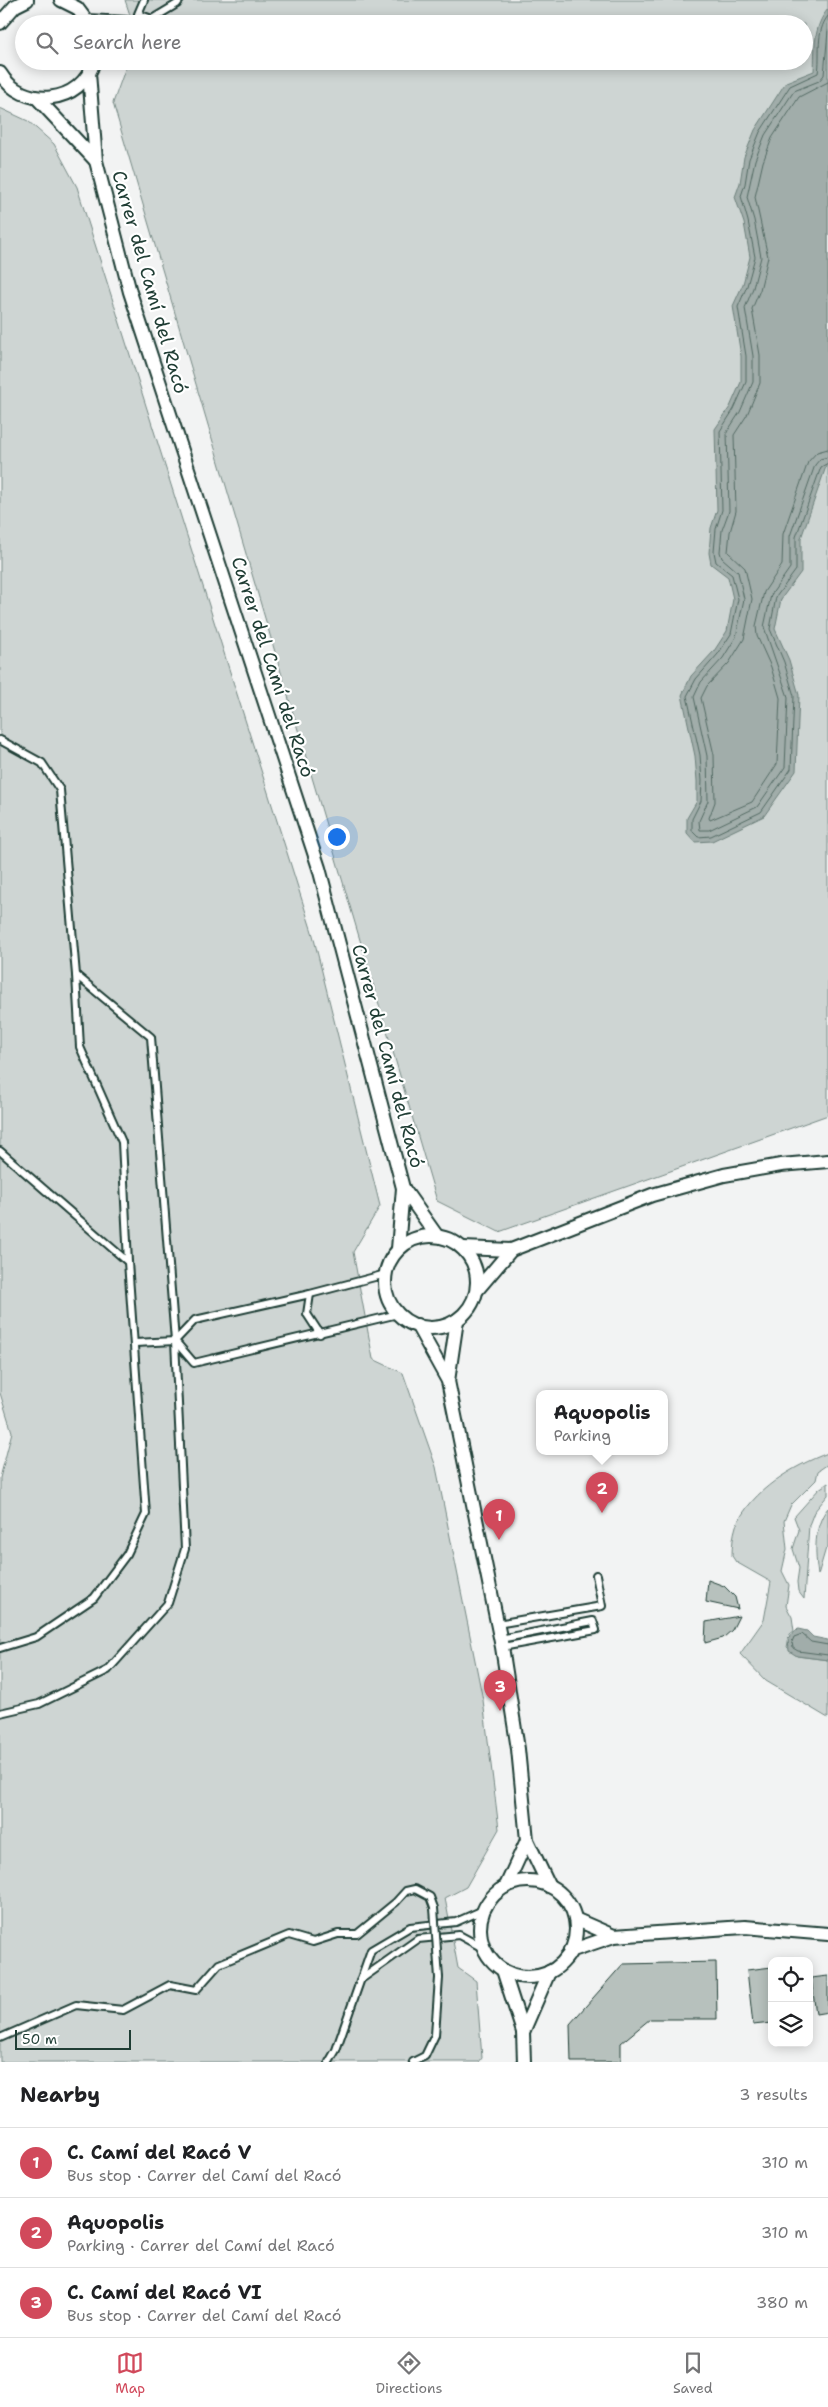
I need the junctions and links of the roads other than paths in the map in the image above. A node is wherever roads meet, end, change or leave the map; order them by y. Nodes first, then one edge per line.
1 (6, 0) edge
2 (27, 0) edge
3 (61, 0) edge
4 (144, 0) edge
5 (180, 0) edge
6 (138, 14) edge
7 (83, 15) edge
8 (159, 15) edge
9 (3, 19) edge
10 (89, 70) edge
11 (91, 70) edge
12 (1, 76) edge
13 (37, 98) junction
14 (96, 161) junction
15 (0, 740) edge
16 (76, 975) junction
17 (0, 1151) edge
18 (828, 1161) edge
19 (403, 1188) junction
20 (437, 1236) junction
21 (463, 1248) junction
22 (398, 1249) junction
23 (511, 1250) junction
24 (128, 1262) junction
25 (386, 1274) junction
26 (476, 1290) junction
27 (310, 1294) junction
28 (398, 1314) junction
29 (457, 1320) junction
30 (418, 1325) junction
31 (320, 1334) junction
32 (175, 1341) junction
33 (135, 1343) junction
34 (448, 1381) junction
35 (596, 1575) dead end
36 (497, 1624) junction
37 (501, 1643) junction
38 (0, 1648) edge
39 (0, 1713) edge
40 (527, 1840) junction
41 (506, 1886) junction
42 (549, 1886) junction
43 (483, 1910) junction
44 (575, 1919) junction
45 (828, 1934) edge
46 (614, 1936) junction
47 (483, 1948) junction
48 (570, 1951) junction
49 (503, 1970) junction
50 (549, 1972) junction
51 (359, 1981) junction
52 (523, 2032) junction
53 (0, 2038) edge
54 (327, 2062) edge
55 (413, 2062) edge
56 (524, 2062) edge

1 - 9 street
2 - 9 street
3 - 7 street
4 - 6 lane
5 - 8 lane
10 - 13 street
11 - 14 street, Carrer del Camí del Racó
12 - 13 street
13 - 14 street, Carrer del Camí del Racó
14 - 19 street, Carrer del Camí del Racó
15 - 16 lane
16 - 24 lane
16 - 32 lane
17 - 24 lane
18 - 23 street
19 - 20 street, Carrer del Camí del Racó
19 - 22 street, Carrer del Camí del Racó
20 - 21 street
20 - 22 street
21 - 23 street
21 - 26 street
22 - 25 street
23 - 26 street
24 - 33 lane
25 - 27 lane
25 - 28 street
26 - 29 street
27 - 31 lane
27 - 32 lane
28 - 30 street
28 - 31 lane
29 - 30 street
29 - 34 street
30 - 34 street
31 - 32 lane
32 - 33 lane
32 - 39 lane
33 - 38 lane
34 - 36 street
35 - 36 lane
36 - 37 street
37 - 37 lane
37 - 40 street
40 - 41 street
40 - 42 street
41 - 42 street
41 - 43 street
42 - 44 street
43 - 47 street
43 - 51 lane
44 - 46 street
44 - 48 street
45 - 46 street
46 - 48 street
47 - 49 street
47 - 51 lane
48 - 50 street
49 - 50 street
49 - 52 street
50 - 52 street
51 - 54 lane
52 - 56 street
53 - 55 lane, bridge

